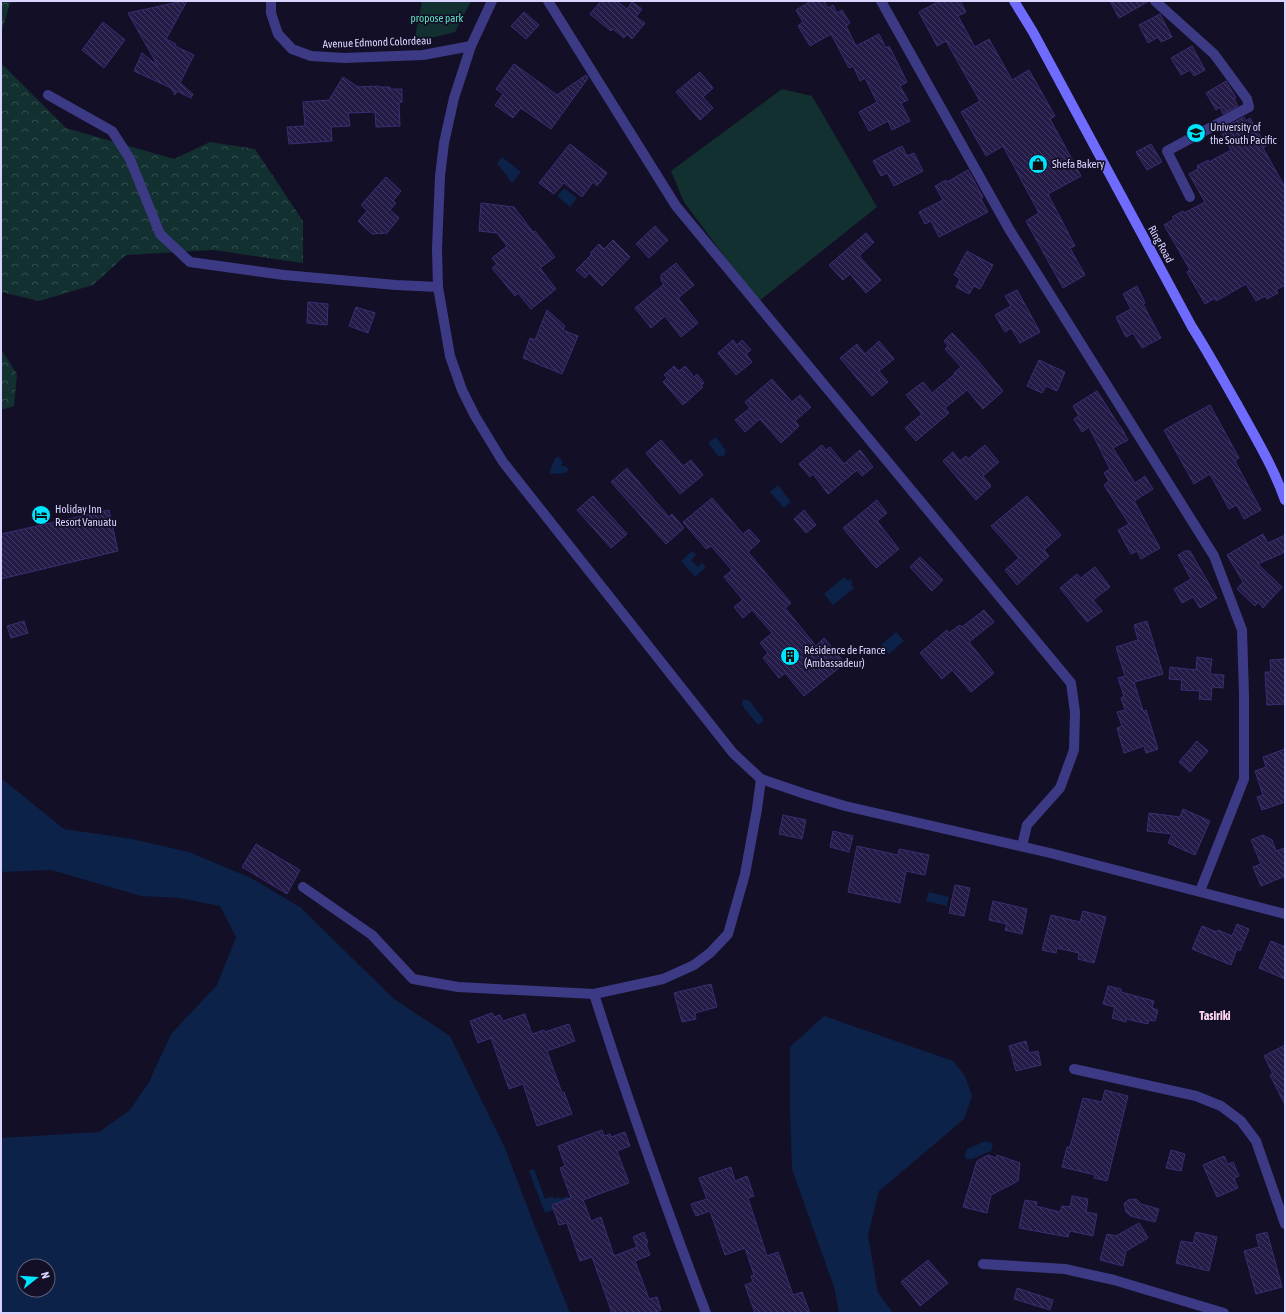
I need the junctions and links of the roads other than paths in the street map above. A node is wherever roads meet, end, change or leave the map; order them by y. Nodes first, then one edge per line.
1 (271, 1) edge
2 (492, 1) edge
3 (548, 1) edge
4 (882, 1) edge
5 (1014, 1) edge
6 (1156, 1) edge
7 (471, 46) junction
8 (48, 95) dead end
9 (1190, 196) dead end
10 (438, 287) junction
11 (1281, 481) edge
12 (1285, 500) edge
13 (761, 779) junction
14 (1022, 846) junction
15 (303, 887) dead end
16 (1200, 891) junction
17 (1285, 914) edge
18 (594, 994) junction
19 (1074, 1069) dead end
20 (1285, 1224) edge
21 (983, 1264) dead end
22 (706, 1313) edge
23 (1224, 1313) edge

1 - 7 street, Avenue Edmond Colordeau
2 - 7 street
3 - 14 street
4 - 16 street
5 - 11 main road, Ring Road
6 - 9 street
7 - 10 street
8 - 10 street
10 - 13 street
11 - 12 main road, Ring Road
13 - 14 street
13 - 18 street
14 - 16 street
15 - 18 street
16 - 17 street
18 - 22 street
19 - 20 street
21 - 23 street

